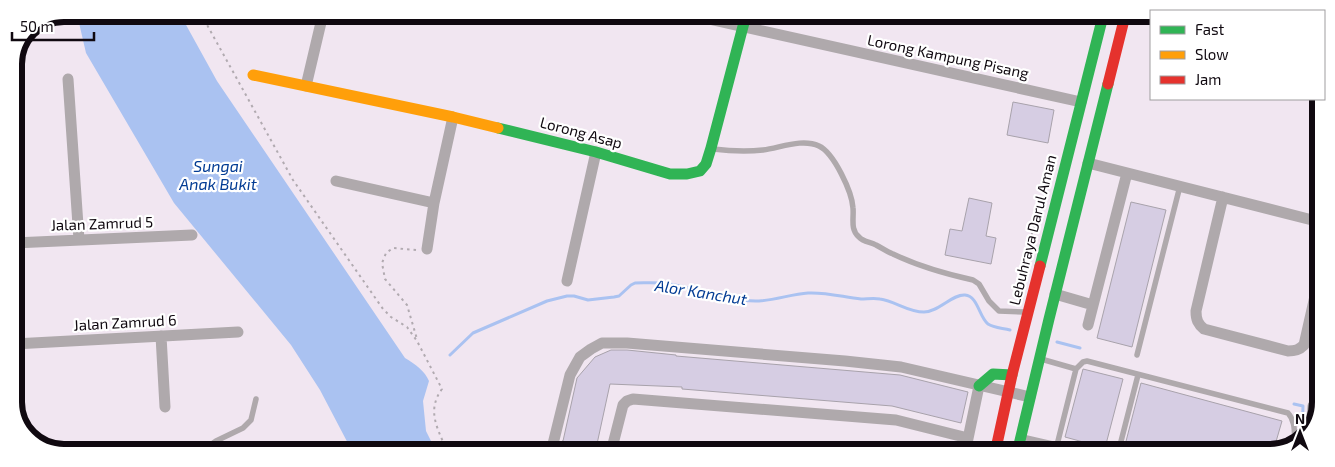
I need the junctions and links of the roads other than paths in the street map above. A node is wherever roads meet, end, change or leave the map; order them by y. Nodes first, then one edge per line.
1 (321, 22) edge
2 (721, 22) edge
3 (744, 22) edge
4 (1101, 22) edge
5 (1123, 22) edge
6 (743, 27) junction
7 (253, 75) dead end
8 (68, 79) dead end
9 (306, 86) junction
10 (1081, 102) junction
11 (454, 117) junction
12 (711, 148) junction
13 (596, 152) junction
14 (1088, 163) junction
15 (1128, 173) junction
16 (336, 181) dead end
17 (1180, 186) junction
18 (1223, 197) junction
19 (434, 203) junction
20 (1312, 220) edge
21 (192, 236) dead end
22 (78, 240) junction
23 (23, 243) edge
24 (426, 249) road end
25 (567, 281) dead end
26 (1056, 294) junction
27 (1094, 305) junction
28 (1312, 310) edge
29 (1028, 312) junction
30 (1088, 326) dead end
31 (238, 332) dead end
32 (161, 336) junction
33 (23, 344) edge
34 (1137, 356) dead end
35 (1040, 358) junction
36 (1076, 369) junction
37 (1012, 374) junction
38 (1138, 374) junction
39 (979, 386) junction
40 (1009, 392) junction
41 (1030, 398) junction
42 (256, 399) dead end
43 (165, 407) dead end
44 (1020, 437) junction
45 (1295, 437) edge
46 (968, 438) junction
47 (212, 444) edge
48 (553, 444) edge
49 (613, 444) edge
50 (967, 444) edge
51 (997, 444) edge
52 (1019, 444) edge
53 (1052, 444) edge
54 (1057, 444) edge
55 (1120, 444) edge

1 - 9 street
2 - 6 street, Lorong Kampung Pisang
3 - 6 main road, Lorong Asap
4 - 10 main road, Lebuhraya Darul Aman
5 - 14 main road
6 - 10 street, Lorong Kampung Pisang
6 - 12 main road, Lorong Asap
7 - 9 main road, Lorong Asap
8 - 22 street
9 - 11 main road, Lorong Asap
10 - 29 main road, Lebuhraya Darul Aman
11 - 13 main road, Lorong Asap
11 - 19 street
12 - 13 main road, Lorong Asap
12 - 29 lane
13 - 25 street
14 - 15 street
14 - 26 main road
15 - 17 street
15 - 27 street
16 - 19 street
17 - 18 street
17 - 34 lane
18 - 20 street
18 - 28 street
19 - 24 street
21 - 22 street, Jalan Zamrud 5
22 - 23 street, Jalan Zamrud 5
26 - 27 street
26 - 35 main road
27 - 30 street
29 - 37 main road, Lebuhraya Darul Aman
31 - 32 street, Jalan Zamrud 6
32 - 33 street, Jalan Zamrud 6
32 - 43 street
35 - 36 lane
35 - 41 main road
36 - 38 lane
36 - 54 lane
37 - 39 main road
37 - 40 main road, Lebuhraya Darul Aman
38 - 45 lane
38 - 55 lane
39 - 40 street
39 - 46 street
39 - 48 street
40 - 41 street
40 - 51 main road, Lebuhraya Darul Aman
41 - 44 main road
42 - 47 lane
44 - 52 main road
44 - 53 lane
46 - 49 street
46 - 50 street

